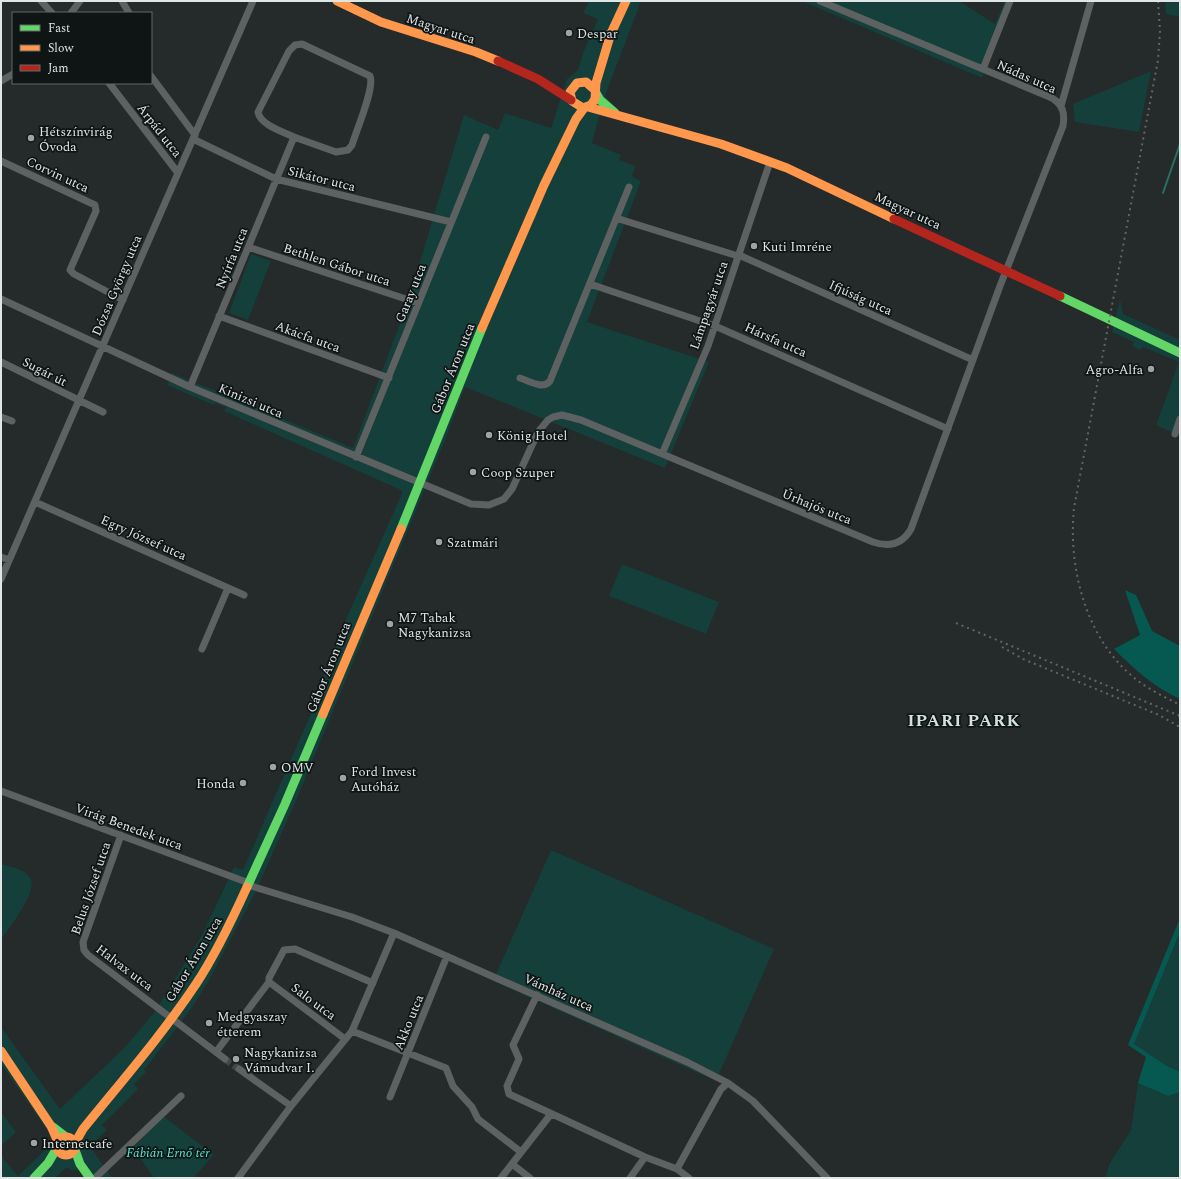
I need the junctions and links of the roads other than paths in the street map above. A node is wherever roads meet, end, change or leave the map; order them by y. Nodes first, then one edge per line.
1 (41, 1) edge
2 (80, 1) edge
3 (122, 1) edge
4 (253, 1) edge
5 (337, 1) edge
6 (626, 1) edge
7 (820, 1) edge
8 (1010, 1) edge
9 (1091, 1) edge
10 (51, 12) edge
11 (72, 12) edge
12 (128, 12) edge
13 (612, 33) junction
14 (983, 69) junction
15 (12, 74) edge
16 (152, 77) edge
17 (538, 79) junction
18 (1, 80) edge
19 (583, 82) junction
20 (110, 84) edge
21 (574, 85) junction
22 (595, 91) junction
23 (571, 101) junction
24 (1061, 106) junction
25 (586, 107) junction
26 (616, 114) junction
27 (194, 137) junction
28 (294, 137) junction
29 (486, 137) dead end
30 (1, 161) edge
31 (770, 162) junction
32 (178, 173) junction
33 (276, 179) junction
34 (544, 185) junction
35 (629, 186) dead end
36 (616, 218) junction
37 (451, 222) junction
38 (248, 247) junction
39 (738, 256) junction
40 (1006, 271) junction
41 (590, 284) junction
42 (1, 299) edge
43 (123, 300) junction
44 (418, 304) junction
45 (219, 316) junction
46 (715, 326) junction
47 (102, 348) junction
48 (1180, 353) edge
49 (973, 360) junction
50 (1, 362) edge
51 (389, 378) junction
52 (520, 378) dead end
53 (190, 387) junction
54 (79, 401) junction
55 (103, 412) dead end
56 (1, 417) edge
57 (1180, 419) edge
58 (12, 421) dead end
59 (948, 429) junction
60 (1175, 434) dead end
61 (662, 454) junction
62 (356, 457) junction
63 (419, 484) junction
64 (35, 502) junction
65 (497, 503) joint
66 (1, 557) edge
67 (9, 560) junction
68 (1, 579) edge
69 (228, 588) junction
70 (244, 595) dead end
71 (202, 649) dead end
72 (1, 791) edge
73 (121, 835) junction
74 (248, 884) junction
75 (394, 933) junction
76 (84, 950) joint
77 (447, 956) junction
78 (269, 982) junction
79 (373, 983) junction
80 (537, 995) junction
81 (173, 1018) junction
82 (352, 1031) junction
83 (345, 1039) junction
84 (1, 1051) edge
85 (216, 1052) junction
86 (408, 1053) junction
87 (225, 1058) tunnel mouth
88 (239, 1069) tunnel mouth
89 (728, 1083) junction
90 (181, 1096) dead end
91 (390, 1097) dead end
92 (291, 1106) junction
93 (550, 1114) junction
94 (66, 1146) junction
95 (521, 1152) junction
96 (644, 1157) junction
97 (512, 1164) junction
98 (677, 1169) junction
99 (34, 1178) edge
100 (90, 1178) edge
101 (95, 1178) edge
102 (238, 1178) edge
103 (501, 1178) edge
104 (530, 1178) edge
105 (630, 1178) edge
106 (690, 1178) edge
107 (827, 1178) edge

1 - 10 street
2 - 11 street
3 - 12 street
4 - 27 street, Dózsa György utca
5 - 17 main road, Magyar utca
6 - 13 main road
7 - 14 street, Nádas utca
8 - 14 street
9 - 24 street
13 - 19 main road
13 - 22 main road
14 - 24 street, Nádas utca
15 - 18 street
16 - 27 street, Sikátor utca
17 - 21 main road, Magyar utca
17 - 23 main road, Magyar utca
19 - 21 main road
19 - 22 main road
20 - 32 street, Árpád utca
21 - 23 main road
22 - 25 main road
22 - 26 main road, Magyar utca
23 - 25 main road
23 - 34 main road, Gábor Áron utca
24 - 40 street, Nádas utca
25 - 26 main road, Magyar utca
25 - 34 main road, Gábor Áron utca
26 - 31 main road, Magyar utca
27 - 32 street, Dózsa György utca
27 - 33 street, Sikátor utca
28 - 28 street
28 - 33 street, Nyírfa utca
29 - 37 street, Garay utca
30 - 43 street, Corvin utca
31 - 39 street, Lámpagyár utca
31 - 40 main road, Magyar utca
32 - 43 street, Dózsa György utca
33 - 37 street, Sikátor utca
33 - 38 street, Nyírfa utca
34 - 63 main road, Gábor Áron utca
35 - 36 street
36 - 39 street, Ifjúság utca
36 - 41 street
37 - 44 street, Garay utca
38 - 44 street, Bethlen Gábor utca
38 - 45 street, Nyírfa utca
39 - 46 street, Lámpagyár utca
39 - 49 street, Ifjúság utca
40 - 48 main road, Magyar utca
40 - 49 street, Űrhajós utca
41 - 46 street, Hársfa utca
41 - 52 street
42 - 47 street, Kinizsi utca
43 - 47 street, Dózsa György utca
44 - 51 street, Garay utca
45 - 51 street, Akácfa utca
45 - 53 street, Nyírfa utca
46 - 59 street, Hársfa utca
46 - 61 street, Lámpagyár utca
47 - 53 street, Kinizsi utca
47 - 54 street, Dózsa György utca
49 - 59 street, Űrhajós utca
50 - 54 street, Sugár út
51 - 62 street, Garay utca
53 - 62 street, Kinizsi utca
54 - 55 street, Sugár út
54 - 64 street, Dózsa György utca
56 - 58 street
57 - 60 street
59 - 61 street, Űrhajós utca
61 - 65 street, Űrhajós utca
62 - 63 street, Kinizsi utca
63 - 65 street, Kinizsi utca
63 - 74 main road, Gábor Áron utca
64 - 67 street, Dózsa György utca
64 - 69 street, Egry József utca
66 - 67 street
67 - 68 street, Dózsa György utca
69 - 70 street, Egry József utca
69 - 71 street
72 - 73 street, Virág Benedek utca
73 - 74 street, Virág Benedek utca
73 - 76 street, Belus József utca
74 - 75 street, Vámház utca
74 - 81 main road, Gábor Áron utca
75 - 77 street, Vámház utca
75 - 79 street
76 - 81 street, Halvax utca
77 - 80 street, Vámház utca
77 - 86 street, Akko utca
78 - 79 street
78 - 83 street, Salo utca
78 - 85 street
79 - 82 street
80 - 89 street, Vámház utca
80 - 93 street
81 - 85 street, Halvax utca
81 - 94 main road, Gábor Áron utca
82 - 83 street
82 - 86 street
83 - 92 street
84 - 94 main road
85 - 87 street, Halvax utca
86 - 91 street, Akko utca
86 - 95 street
88 - 92 street
89 - 98 street
89 - 107 street, Vámház utca
90 - 101 street
92 - 102 street
93 - 95 street
93 - 96 street
94 - 99 main road, Gábor Áron utca
94 - 100 main road
95 - 97 street
96 - 98 street
96 - 105 street
97 - 103 street
97 - 104 street
98 - 106 street

